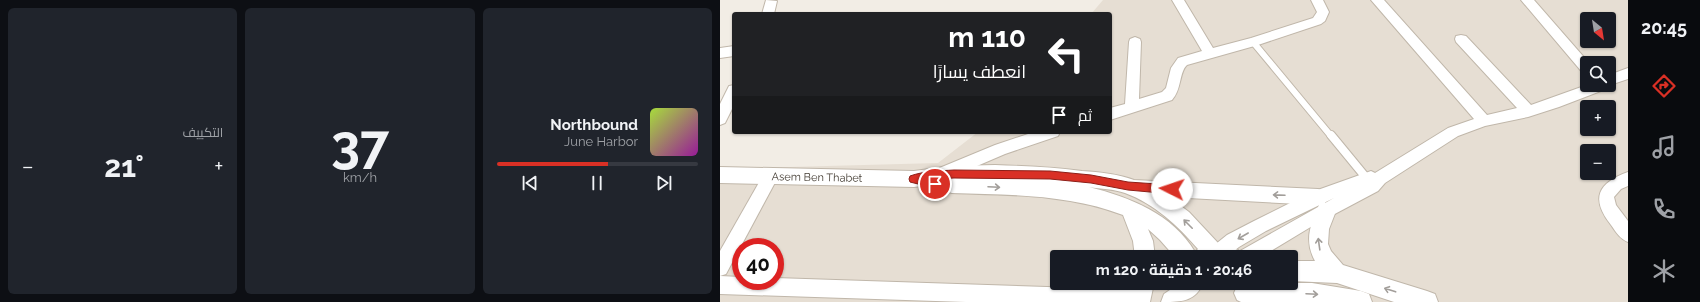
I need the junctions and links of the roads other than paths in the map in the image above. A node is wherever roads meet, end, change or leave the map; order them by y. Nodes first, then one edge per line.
1 (1178, 0) edge
2 (1317, 0) edge
3 (1378, 0) edge
4 (1527, 0) edge
5 (771, 1) dead end
6 (768, 12) edge
7 (1461, 39) dead end
8 (1135, 42) dead end
9 (1253, 42) junction
10 (732, 51) edge
11 (720, 54) edge
12 (1210, 54) junction
13 (1580, 61) edge
14 (1628, 73) edge
15 (1616, 79) edge
16 (1581, 92) edge
17 (732, 94) edge
18 (1132, 107) junction
19 (1528, 111) junction
20 (1112, 113) edge
21 (720, 119) edge
22 (1484, 120) junction
23 (1047, 134) edge
24 (941, 174) junction
25 (720, 175) edge
26 (770, 176) junction
27 (914, 179) junction
28 (1628, 179) edge
29 (1373, 181) junction
30 (1128, 186) junction
31 (1322, 204) junction
32 (1130, 209) junction
33 (1628, 234) edge
34 (1144, 250) edge
35 (1181, 250) edge
36 (1211, 250) edge
37 (1222, 250) edge
38 (1256, 250) edge
39 (720, 268) edge
40 (1298, 271) edge
41 (1337, 273) junction
42 (720, 284) edge
43 (1192, 291) edge
44 (1141, 295) edge
45 (1243, 296) edge
46 (1172, 302) edge
47 (1361, 302) edge
48 (1427, 302) edge

1 - 12 street
2 - 9 street
3 - 22 street
4 - 13 street
5 - 6 street
7 - 19 street
8 - 18 street
9 - 12 street
9 - 29 lane
10 - 11 street
12 - 18 street
14 - 15 street
16 - 19 street
17 - 21 street
18 - 20 street
19 - 22 street
22 - 29 street
23 - 24 street
24 - 27 street
24 - 30 street
25 - 26 street, Asem Ben Thabet
26 - 27 street, Asem Ben Thabet
26 - 39 street
27 -> 32 street
28 - 33 street
29 - 31 street
31 -> 30 street
36 -> 30 street
31 -> 37 street
31 - 38 street
41 -> 31 street
32 - 34 street
32 - 35 street
40 - 41 street
48 -> 41 street
42 - 44 street
43 - 46 street
45 -> 47 street

